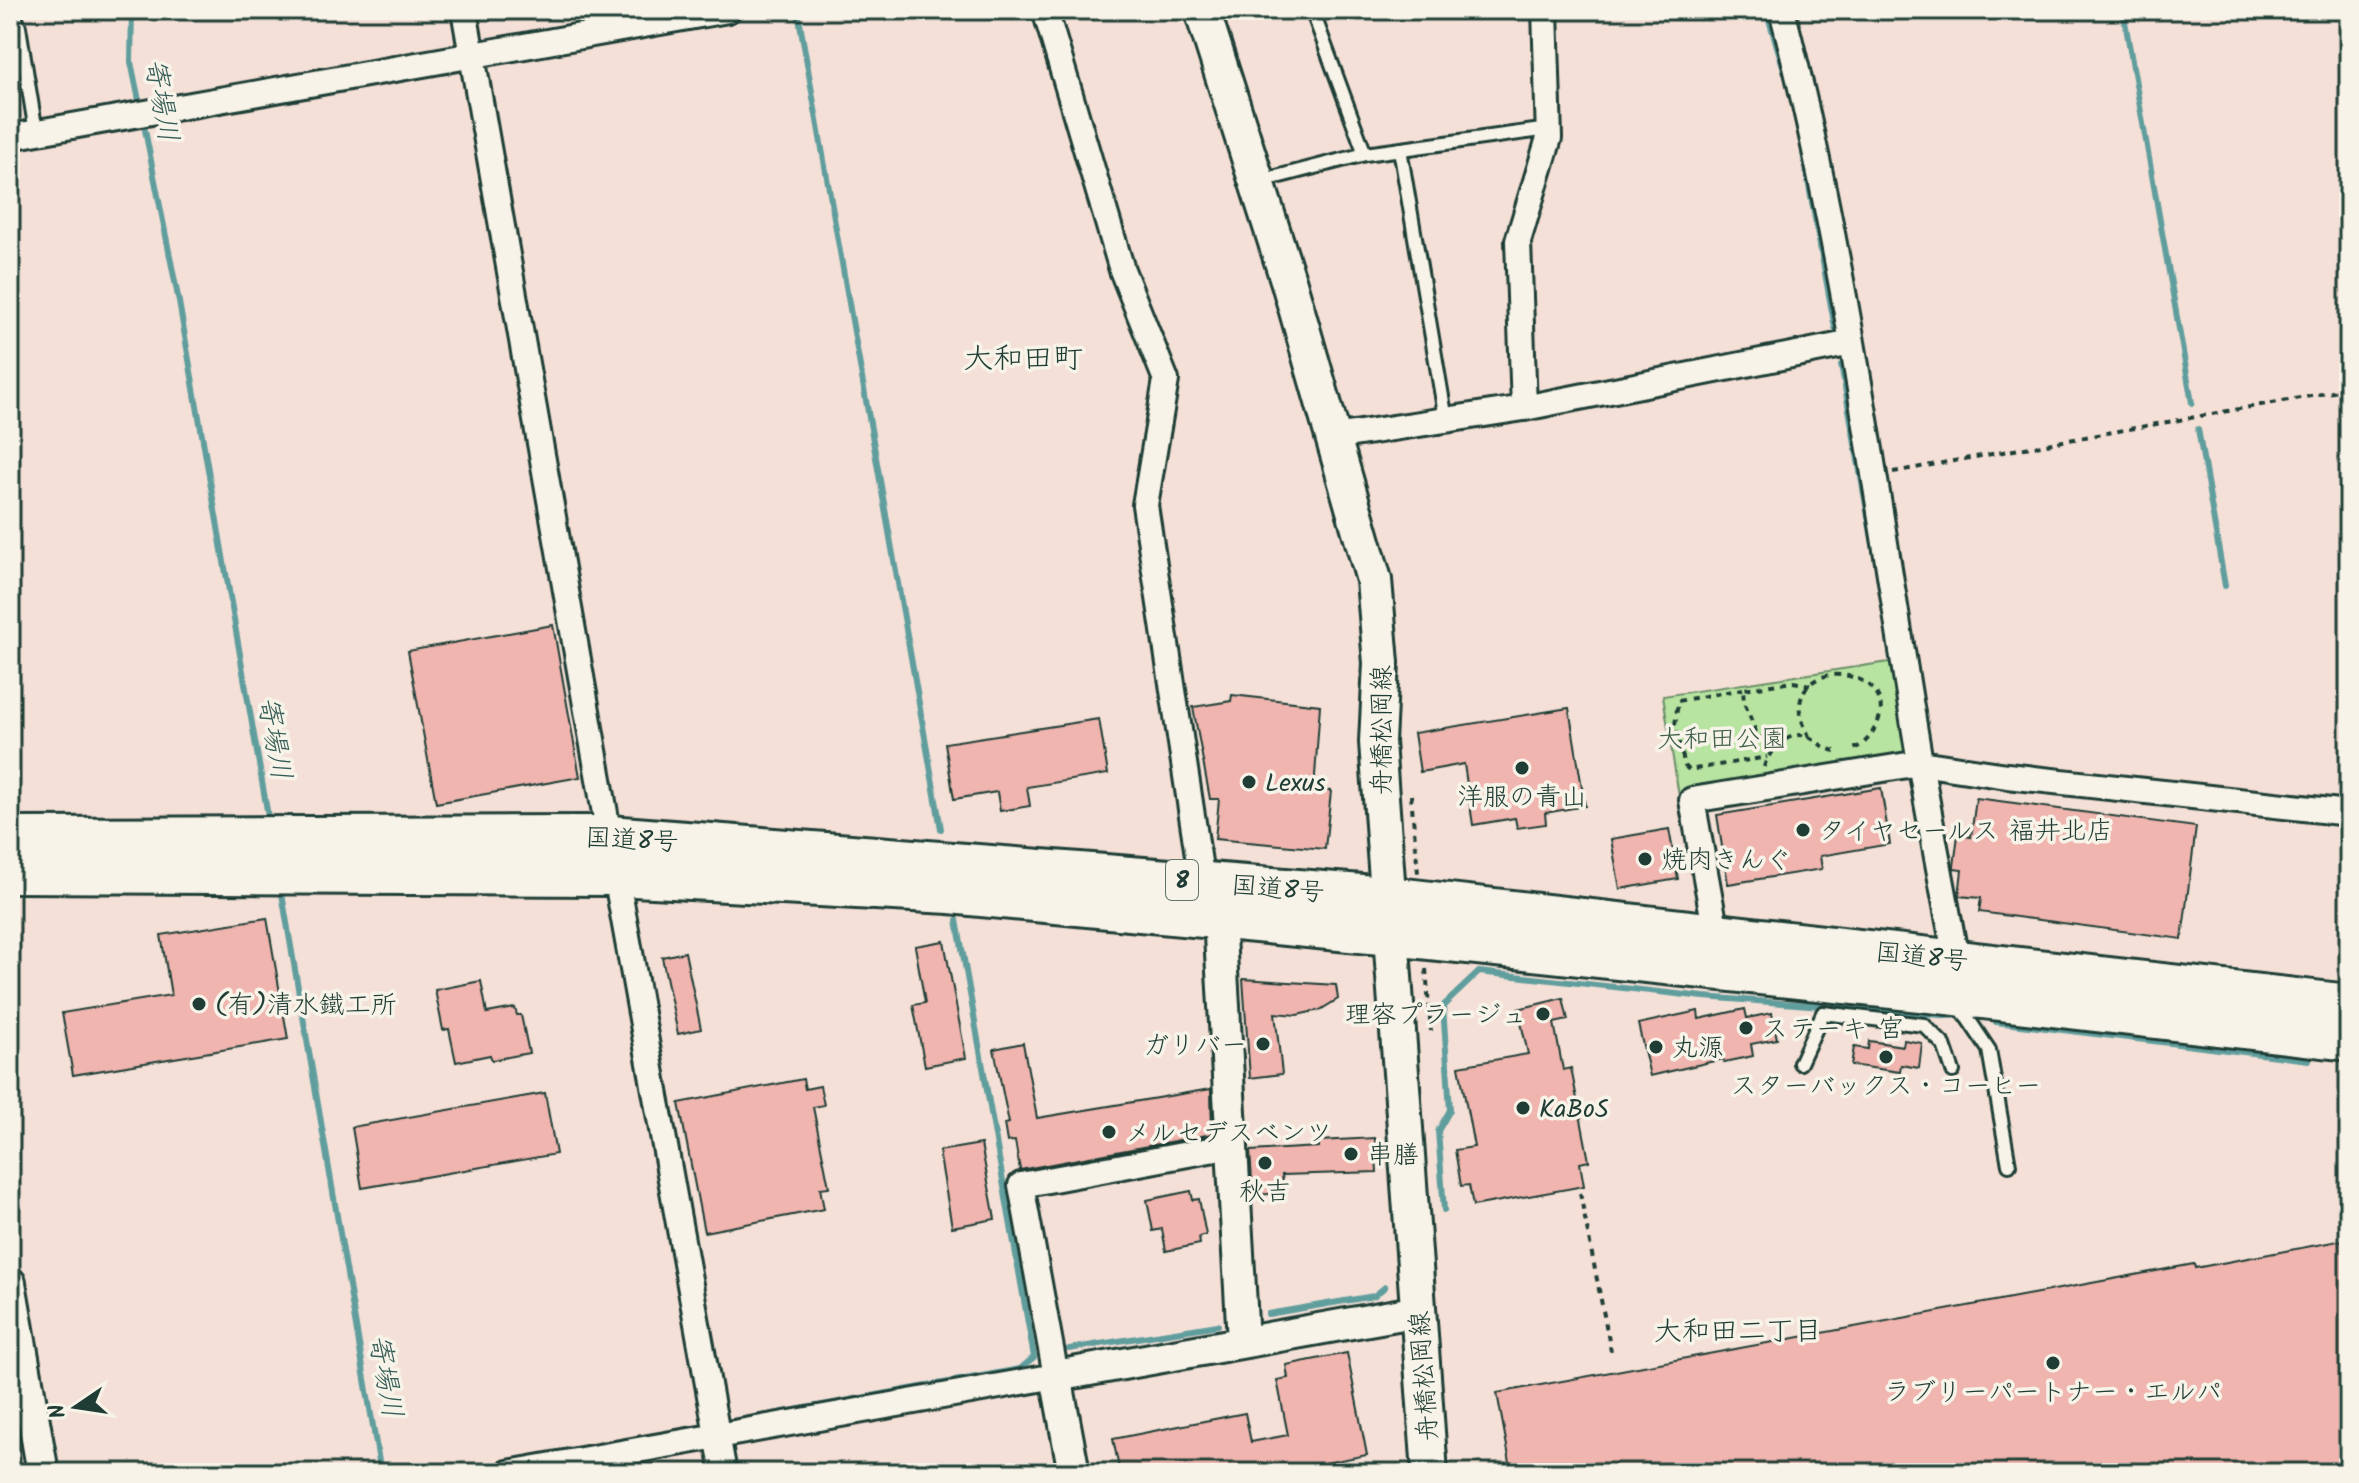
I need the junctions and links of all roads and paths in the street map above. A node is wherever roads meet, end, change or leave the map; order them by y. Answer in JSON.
{"nodes":[{"id":1,"x":13,"y":10,"type":"edge"},
{"id":2,"x":464,"y":10,"type":"edge"},
{"id":3,"x":728,"y":10,"type":"edge"},
{"id":4,"x":1045,"y":10,"type":"edge"},
{"id":5,"x":1202,"y":10,"type":"edge"},
{"id":6,"x":1312,"y":10,"type":"edge"},
{"id":7,"x":1545,"y":10,"type":"edge"},
{"id":8,"x":1782,"y":10,"type":"edge"},
{"id":9,"x":472,"y":57,"type":"junction"},
{"id":10,"x":1549,"y":129,"type":"junction"},
{"id":11,"x":36,"y":132,"type":"junction"},
{"id":12,"x":10,"y":137,"type":"edge"},
{"id":13,"x":1400,"y":149,"type":"junction"},
{"id":14,"x":1365,"y":154,"type":"junction"},
{"id":15,"x":1258,"y":182,"type":"junction"},
{"id":16,"x":1852,"y":343,"type":"junction"},
{"id":17,"x":2349,"y":389,"type":"edge"},
{"id":18,"x":1524,"y":408,"type":"junction"},
{"id":19,"x":1446,"y":420,"type":"junction"},
{"id":20,"x":1334,"y":437,"type":"junction"},
{"id":21,"x":1875,"y":475,"type":"junction"},
{"id":22,"x":1810,"y":685,"type":"junction"},
{"id":23,"x":1743,"y":689,"type":"junction"},
{"id":24,"x":1809,"y":737,"type":"junction"},
{"id":25,"x":1778,"y":745,"type":"junction"},
{"id":26,"x":1767,"y":757,"type":"junction"},
{"id":27,"x":1920,"y":763,"type":"junction"},
{"id":28,"x":1762,"y":772,"type":"dead end"},
{"id":29,"x":2349,"y":813,"type":"edge"},
{"id":30,"x":609,"y":836,"type":"junction"},
{"id":31,"x":10,"y":838,"type":"edge"},
{"id":32,"x":10,"y":872,"type":"edge"},
{"id":33,"x":616,"y":875,"type":"junction"},
{"id":34,"x":1202,"y":882,"type":"junction"},
{"id":35,"x":1390,"y":916,"type":"junction"},
{"id":36,"x":1219,"y":918,"type":"junction"},
{"id":37,"x":1716,"y":933,"type":"junction"},
{"id":38,"x":1948,"y":976,"type":"junction"},
{"id":39,"x":2349,"y":1005,"type":"edge"},
{"id":40,"x":2349,"y":1040,"type":"edge"},
{"id":41,"x":1800,"y":1063,"type":"dead end"},
{"id":42,"x":1953,"y":1071,"type":"dead end"},
{"id":43,"x":1231,"y":1146,"type":"junction"},
{"id":44,"x":2009,"y":1165,"type":"dead end"},
{"id":45,"x":1580,"y":1193,"type":"dead end"},
{"id":46,"x":10,"y":1283,"type":"edge"},
{"id":47,"x":1419,"y":1311,"type":"junction"},
{"id":48,"x":1243,"y":1341,"type":"junction"},
{"id":49,"x":1611,"y":1351,"type":"dead end"},
{"id":50,"x":1056,"y":1376,"type":"junction"},
{"id":51,"x":718,"y":1436,"type":"junction"},
{"id":52,"x":43,"y":1473,"type":"edge"},
{"id":53,"x":508,"y":1473,"type":"edge"},
{"id":54,"x":724,"y":1473,"type":"edge"},
{"id":55,"x":1074,"y":1473,"type":"edge"},
{"id":56,"x":1430,"y":1473,"type":"edge"}],
"edges":[{"from":1,"to":11,"type":"lane"},
{"from":2,"to":9,"type":"street"},
{"from":3,"to":9,"type":"street"},
{"from":4,"to":34,"type":"street"},
{"from":5,"to":15,"type":"main road","name":"舟橋松岡線"},
{"from":6,"to":14,"type":"lane"},
{"from":7,"to":10,"type":"street"},
{"from":8,"to":16,"type":"street"},
{"from":9,"to":11,"type":"street"},
{"from":9,"to":30,"type":"street"},
{"from":10,"to":13,"type":"lane"},
{"from":10,"to":18,"type":"street"},
{"from":11,"to":12,"type":"street"},
{"from":13,"to":14,"type":"lane"},
{"from":13,"to":19,"type":"lane"},
{"from":14,"to":15,"type":"lane"},
{"from":15,"to":20,"type":"main road","name":"舟橋松岡線"},
{"from":16,"to":18,"type":"street"},
{"from":16,"to":21,"type":"street"},
{"from":17,"to":21,"type":"path"},
{"from":18,"to":19,"type":"street"},
{"from":19,"to":20,"type":"street"},
{"from":20,"to":35,"type":"main road","name":"舟橋松岡線"},
{"from":21,"to":27,"type":"street"},
{"from":22,"to":23,"type":"path"},
{"from":22,"to":24,"type":"path"},
{"from":22,"to":24,"type":"path"},
{"from":23,"to":25,"type":"path"},
{"from":23,"to":26,"type":"path"},
{"from":24,"to":25,"type":"path"},
{"from":25,"to":26,"type":"path"},
{"from":26,"to":28,"type":"path"},
{"from":27,"to":29,"type":"street"},
{"from":27,"to":37,"type":"street"},
{"from":27,"to":38,"type":"street"},
{"from":30,"to":31,"type":"highway","name":"国道8号","number":"8"},
{"from":30,"to":34,"type":"highway","name":"国道8号","number":"8"},
{"from":32,"to":33,"type":"highway","name":"国道8号","number":"8"},
{"from":33,"to":36,"type":"highway","name":"国道8号","number":"8"},
{"from":33,"to":51,"type":"street"},
{"from":34,"to":35,"type":"highway","name":"国道8号","number":"8"},
{"from":35,"to":36,"type":"highway","name":"国道8号","number":"8"},
{"from":35,"to":37,"type":"highway","name":"国道8号","number":"8"},
{"from":35,"to":38,"type":"highway","name":"国道8号","number":"8"},
{"from":35,"to":47,"type":"main road","name":"舟橋松岡線"},
{"from":36,"to":43,"type":"street"},
{"from":37,"to":38,"type":"highway","name":"国道8号","number":"8"},
{"from":38,"to":39,"type":"highway","name":"国道8号","number":"8"},
{"from":38,"to":40,"type":"highway","name":"国道8号","number":"8"},
{"from":38,"to":44,"type":"lane"},
{"from":41,"to":42,"type":"lane"},
{"from":43,"to":48,"type":"street"},
{"from":43,"to":50,"type":"street"},
{"from":45,"to":49,"type":"path"},
{"from":46,"to":52,"type":"street"},
{"from":47,"to":48,"type":"street"},
{"from":47,"to":56,"type":"main road","name":"舟橋松岡線"},
{"from":48,"to":50,"type":"street"},
{"from":50,"to":51,"type":"street"},
{"from":50,"to":55,"type":"street"},
{"from":51,"to":53,"type":"street"},
{"from":51,"to":54,"type":"street"}]}
